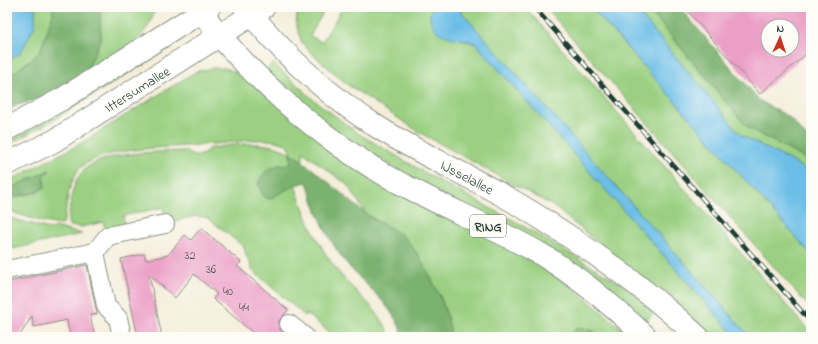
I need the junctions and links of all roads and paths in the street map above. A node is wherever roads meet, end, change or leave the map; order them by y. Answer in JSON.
{"nodes":[{"id":1,"x":203,"y":9,"type":"edge"},
{"id":2,"x":253,"y":10,"type":"edge"},
{"id":3,"x":219,"y":35,"type":"junction"},
{"id":4,"x":7,"y":129,"type":"edge"},
{"id":5,"x":7,"y":164,"type":"edge"},
{"id":6,"x":165,"y":224,"type":"dead end"},
{"id":7,"x":95,"y":252,"type":"junction"},
{"id":8,"x":7,"y":270,"type":"edge"},
{"id":9,"x":289,"y":324,"type":"dead end"},
{"id":10,"x":122,"y":337,"type":"edge"},
{"id":11,"x":305,"y":337,"type":"edge"},
{"id":12,"x":646,"y":337,"type":"edge"},
{"id":13,"x":698,"y":337,"type":"edge"}],
"edges":[{"from":1,"to":3,"type":"main road","number":"RING"},
{"from":1,"to":4,"type":"main road"},
{"from":2,"to":3,"type":"main road","name":"Ittersumallee"},
{"from":2,"to":13,"type":"main road","name":"IJsselallee","number":"RING"},
{"from":3,"to":5,"type":"main road","name":"Ittersumallee"},
{"from":3,"to":12,"type":"main road","number":"RING"},
{"from":6,"to":7,"type":"street"},
{"from":7,"to":8,"type":"street"},
{"from":7,"to":10,"type":"street"},
{"from":9,"to":11,"type":"street"}]}
